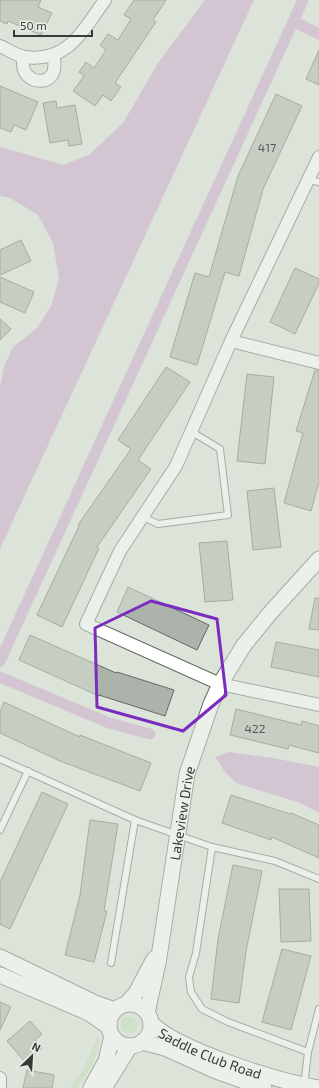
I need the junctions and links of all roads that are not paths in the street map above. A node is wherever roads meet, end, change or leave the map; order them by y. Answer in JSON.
{"nodes":[{"id":1,"x":105,"y":0,"type":"edge"},
{"id":2,"x":0,"y":46,"type":"edge"},
{"id":3,"x":54,"y":56,"type":"junction"},
{"id":4,"x":24,"y":58,"type":"junction"},
{"id":5,"x":319,"y":157,"type":"edge"},
{"id":6,"x":314,"y":181,"type":"edge"},
{"id":7,"x":231,"y":341,"type":"junction"},
{"id":8,"x":319,"y":363,"type":"edge"},
{"id":9,"x":192,"y":432,"type":"junction"},
{"id":10,"x":143,"y":517,"type":"junction"},
{"id":11,"x":319,"y":559,"type":"edge"},
{"id":12,"x":220,"y":684,"type":"junction"},
{"id":13,"x":319,"y":704,"type":"edge"},
{"id":14,"x":0,"y":759,"type":"edge"},
{"id":15,"x":28,"y":771,"type":"junction"},
{"id":16,"x":135,"y":820,"type":"junction"},
{"id":17,"x":0,"y":830,"type":"edge"},
{"id":18,"x":178,"y":835,"type":"junction"},
{"id":19,"x":212,"y":847,"type":"junction"},
{"id":20,"x":319,"y":878,"type":"edge"},
{"id":21,"x":160,"y":947,"type":"junction"},
{"id":22,"x":0,"y":957,"type":"edge"},
{"id":23,"x":111,"y":963,"type":"dead end"},
{"id":24,"x":0,"y":975,"type":"edge"},
{"id":25,"x":120,"y":1007,"type":"junction"},
{"id":26,"x":319,"y":1009,"type":"edge"},
{"id":27,"x":149,"y":1018,"type":"junction"},
{"id":28,"x":110,"y":1031,"type":"junction"},
{"id":29,"x":136,"y":1044,"type":"junction"},
{"id":30,"x":308,"y":1052,"type":"junction"},
{"id":31,"x":0,"y":1078,"type":"edge"},
{"id":32,"x":0,"y":1086,"type":"edge"},
{"id":33,"x":309,"y":1087,"type":"edge"},
{"id":34,"x":91,"y":1088,"type":"edge"},
{"id":35,"x":104,"y":1088,"type":"edge"},
{"id":36,"x":264,"y":1088,"type":"edge"}],
"edges":[{"from":1,"to":3,"type":"street"},
{"from":2,"to":4,"type":"street"},
{"from":3,"to":4,"type":"street"},
{"from":3,"to":4,"type":"street"},
{"from":5,"to":6,"type":"street"},
{"from":6,"to":7,"type":"street"},
{"from":7,"to":8,"type":"street"},
{"from":7,"to":9,"type":"street"},
{"from":9,"to":10,"type":"street"},
{"from":9,"to":10,"type":"lane"},
{"from":10,"to":12,"type":"street"},
{"from":11,"to":12,"type":"street","name":"Lakeview Drive"},
{"from":12,"to":13,"type":"street"},
{"from":12,"to":18,"type":"street","name":"Lakeview Drive"},
{"from":14,"to":15,"type":"lane"},
{"from":15,"to":16,"type":"lane"},
{"from":15,"to":17,"type":"lane"},
{"from":16,"to":18,"type":"lane"},
{"from":16,"to":23,"type":"lane"},
{"from":18,"to":19,"type":"lane"},
{"from":18,"to":21,"type":"street","name":"Lakeview Drive"},
{"from":19,"to":20,"type":"lane"},
{"from":19,"to":30,"type":"lane"},
{"from":21,"to":25,"type":"street","name":"Lakeview Drive"},
{"from":21,"to":27,"type":"street","name":"Lakeview Drive"},
{"from":22,"to":25,"type":"street"},
{"from":24,"to":28,"type":"street"},
{"from":25,"to":27,"type":"street"},
{"from":25,"to":28,"type":"street"},
{"from":26,"to":30,"type":"lane"},
{"from":27,"to":29,"type":"street"},
{"from":27,"to":33,"type":"street","name":"Saddle Club Road"},
{"from":28,"to":29,"type":"street"},
{"from":28,"to":34,"type":"street"},
{"from":29,"to":35,"type":"street"},
{"from":29,"to":36,"type":"street","name":"Saddle Club Road"},
{"from":30,"to":33,"type":"lane"},
{"from":31,"to":32,"type":"street"}]}
